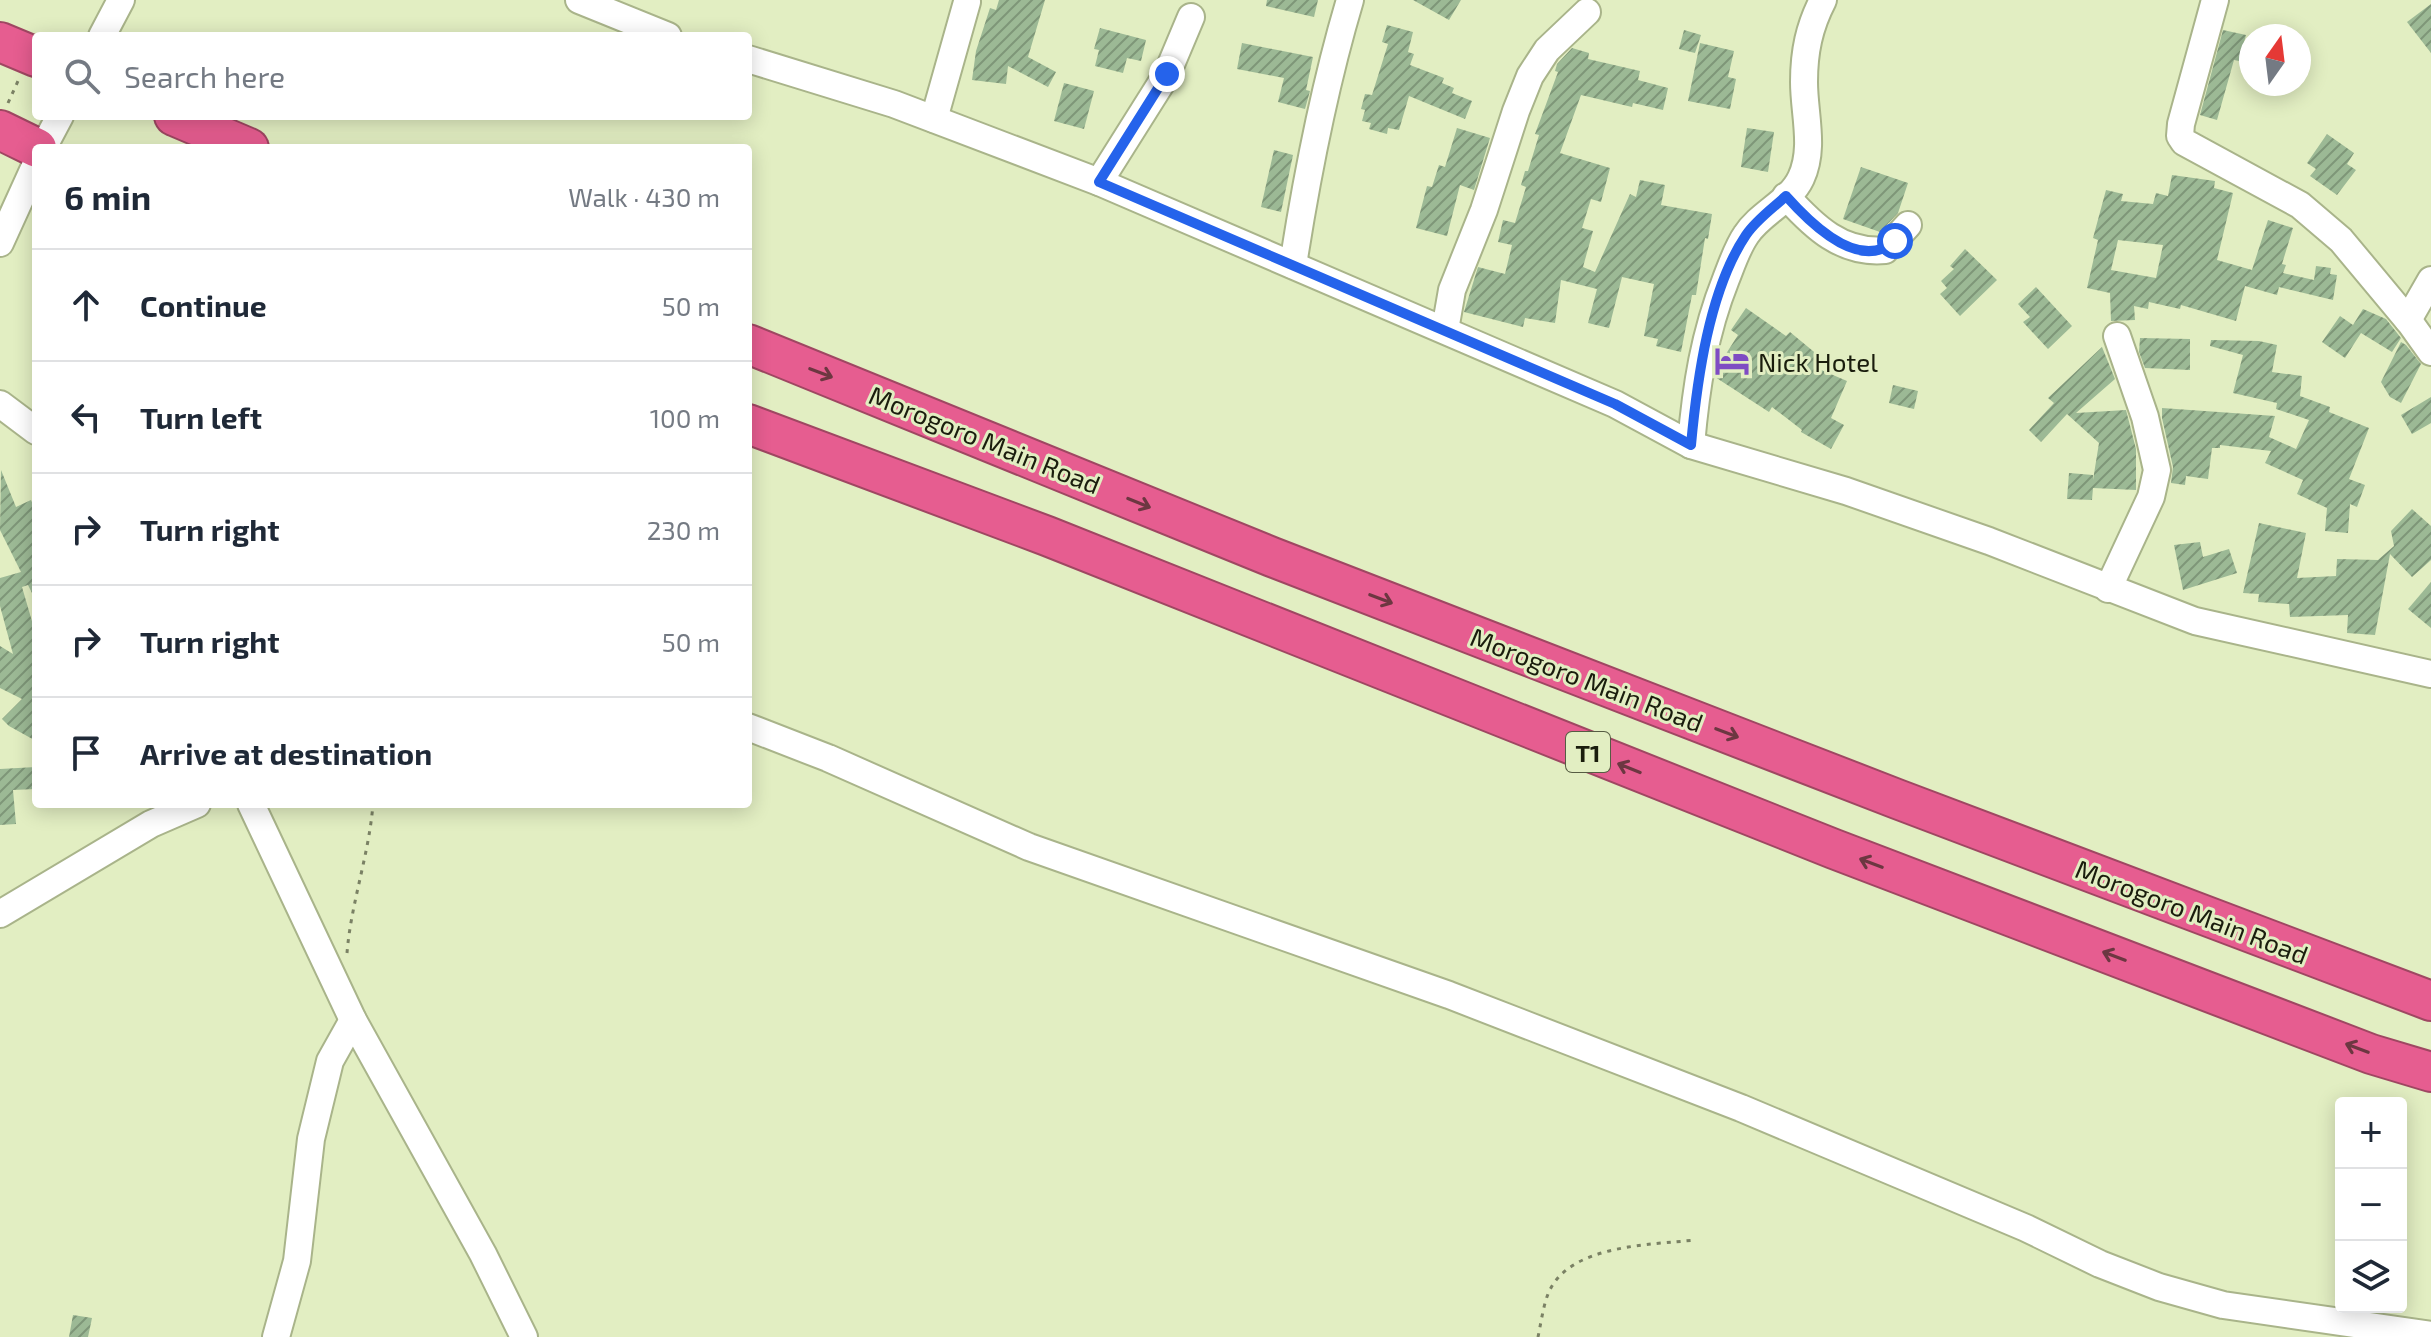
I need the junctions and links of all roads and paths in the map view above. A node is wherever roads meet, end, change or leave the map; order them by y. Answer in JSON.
{"nodes":[{"id":1,"x":121,"y":0,"type":"edge"},
{"id":2,"x":579,"y":0,"type":"edge"},
{"id":3,"x":1350,"y":0,"type":"edge"},
{"id":4,"x":1823,"y":0,"type":"edge"},
{"id":5,"x":2215,"y":0,"type":"edge"},
{"id":6,"x":967,"y":2,"type":"dead end"},
{"id":7,"x":1587,"y":12,"type":"dead end"},
{"id":8,"x":1191,"y":17,"type":"dead end"},
{"id":9,"x":104,"y":32,"type":"edge"},
{"id":10,"x":658,"y":32,"type":"edge"},
{"id":11,"x":22,"y":51,"type":"edge"},
{"id":12,"x":752,"y":60,"type":"edge"},
{"id":13,"x":3,"y":119,"type":"edge"},
{"id":14,"x":934,"y":119,"type":"junction"},
{"id":15,"x":58,"y":120,"type":"edge"},
{"id":16,"x":183,"y":120,"type":"edge"},
{"id":17,"x":32,"y":144,"type":"edge"},
{"id":18,"x":45,"y":144,"type":"edge"},
{"id":19,"x":240,"y":144,"type":"edge"},
{"id":20,"x":32,"y":173,"type":"edge"},
{"id":21,"x":1099,"y":182,"type":"junction"},
{"id":22,"x":1786,"y":196,"type":"junction"},
{"id":23,"x":1908,"y":225,"type":"dead end"},
{"id":24,"x":0,"y":243,"type":"edge"},
{"id":25,"x":1293,"y":265,"type":"junction"},
{"id":26,"x":2431,"y":280,"type":"edge"},
{"id":27,"x":2408,"y":320,"type":"junction"},
{"id":28,"x":1445,"y":330,"type":"junction"},
{"id":29,"x":2117,"y":336,"type":"dead end"},
{"id":30,"x":752,"y":346,"type":"edge"},
{"id":31,"x":2431,"y":352,"type":"edge"},
{"id":32,"x":0,"y":404,"type":"edge"},
{"id":33,"x":752,"y":425,"type":"edge"},
{"id":34,"x":32,"y":428,"type":"edge"},
{"id":35,"x":1691,"y":445,"type":"junction"},
{"id":36,"x":2108,"y":589,"type":"junction"},
{"id":37,"x":2431,"y":674,"type":"edge"},
{"id":38,"x":752,"y":729,"type":"edge"},
{"id":39,"x":188,"y":808,"type":"edge"},
{"id":40,"x":253,"y":808,"type":"edge"},
{"id":41,"x":373,"y":808,"type":"edge"},
{"id":42,"x":0,"y":914,"type":"edge"},
{"id":43,"x":2431,"y":1001,"type":"edge"},
{"id":44,"x":348,"y":1009,"type":"junction"},
{"id":45,"x":2431,"y":1072,"type":"edge"},
{"id":46,"x":1695,"y":1240,"type":"dead end"},
{"id":47,"x":2431,"y":1335,"type":"edge"},
{"id":48,"x":276,"y":1337,"type":"edge"},
{"id":49,"x":524,"y":1337,"type":"edge"},
{"id":50,"x":1538,"y":1337,"type":"edge"}],
"edges":[{"from":1,"to":9,"type":"street"},
{"from":2,"to":10,"type":"street"},
{"from":3,"to":25,"type":"street"},
{"from":4,"to":22,"type":"street"},
{"from":5,"to":27,"type":"street"},
{"from":6,"to":14,"type":"street"},
{"from":7,"to":28,"type":"street"},
{"from":8,"to":21,"type":"street"},
{"from":11,"to":13,"type":"path"},
{"from":12,"to":14,"type":"street"},
{"from":13,"to":17,"type":"highway"},
{"from":14,"to":21,"type":"street"},
{"from":15,"to":18,"type":"street"},
{"from":16,"to":19,"type":"highway"},
{"from":20,"to":24,"type":"street"},
{"from":21,"to":25,"type":"street"},
{"from":22,"to":23,"type":"street"},
{"from":22,"to":35,"type":"street"},
{"from":25,"to":28,"type":"street"},
{"from":26,"to":27,"type":"street"},
{"from":27,"to":31,"type":"street"},
{"from":28,"to":35,"type":"street"},
{"from":29,"to":36,"type":"street"},
{"from":30,"to":43,"type":"highway","name":"Morogoro Main Road","one_way":true},
{"from":32,"to":34,"type":"street"},
{"from":45,"to":33,"type":"highway","number":"T1","one_way":true},
{"from":35,"to":36,"type":"street"},
{"from":36,"to":37,"type":"street"},
{"from":38,"to":47,"type":"street"},
{"from":39,"to":42,"type":"street"},
{"from":40,"to":44,"type":"street"},
{"from":41,"to":44,"type":"path"},
{"from":44,"to":48,"type":"street"},
{"from":44,"to":49,"type":"street"},
{"from":46,"to":50,"type":"path"}]}
